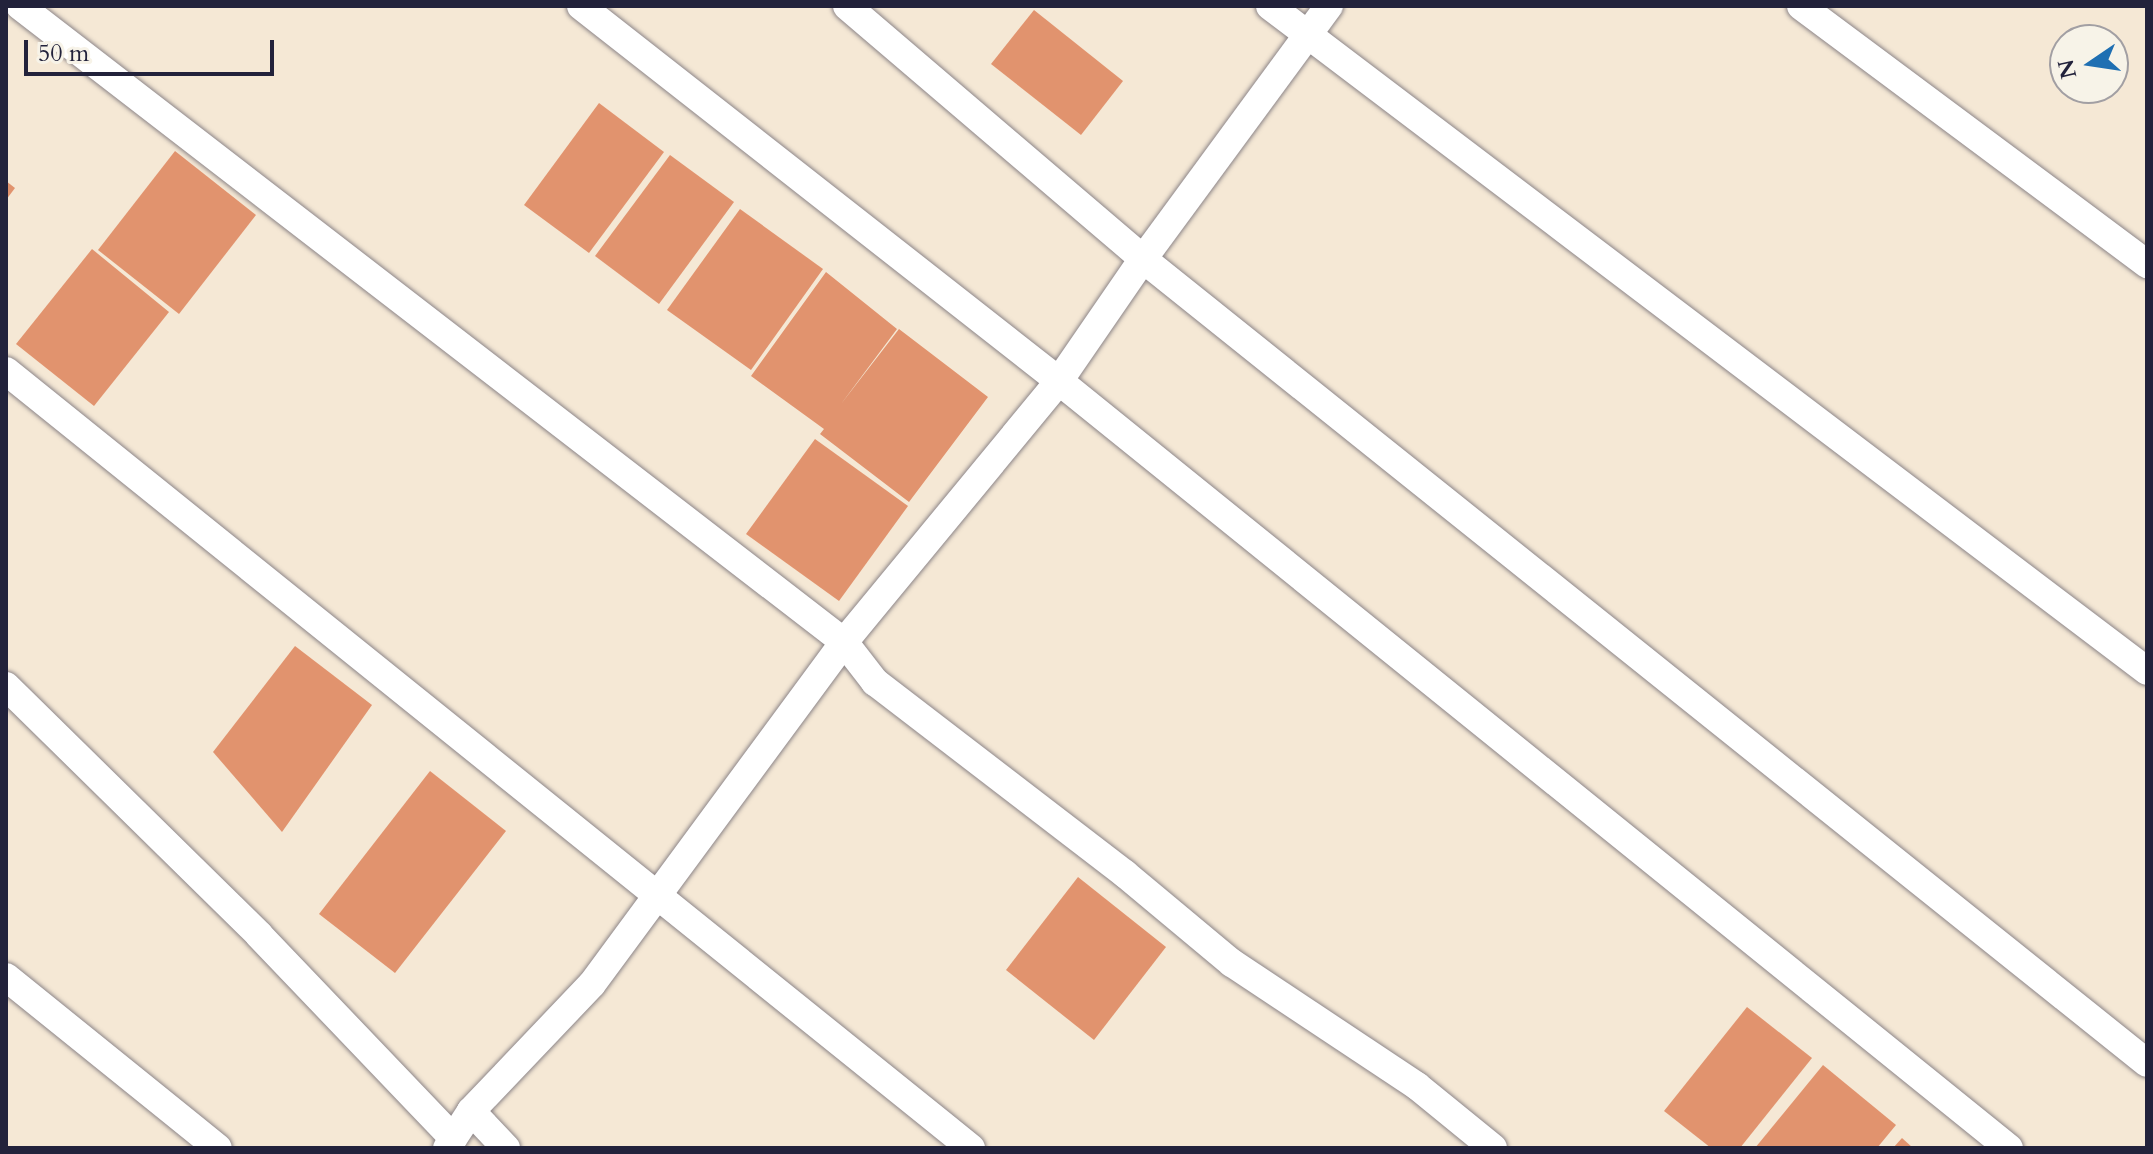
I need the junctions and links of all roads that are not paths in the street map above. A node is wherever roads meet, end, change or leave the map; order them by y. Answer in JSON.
{"nodes":[{"id":1,"x":20,"y":6,"type":"edge"},
{"id":2,"x":581,"y":6,"type":"edge"},
{"id":3,"x":847,"y":6,"type":"edge"},
{"id":4,"x":1270,"y":6,"type":"edge"},
{"id":5,"x":1329,"y":6,"type":"edge"},
{"id":6,"x":1801,"y":6,"type":"edge"},
{"id":7,"x":1308,"y":35,"type":"junction"},
{"id":8,"x":1143,"y":259,"type":"junction"},
{"id":9,"x":2147,"y":264,"type":"edge"},
{"id":10,"x":6,"y":371,"type":"edge"},
{"id":11,"x":1059,"y":381,"type":"junction"},
{"id":12,"x":844,"y":642,"type":"junction"},
{"id":13,"x":2147,"y":671,"type":"edge"},
{"id":14,"x":6,"y":686,"type":"edge"},
{"id":15,"x":658,"y":895,"type":"junction"},
{"id":16,"x":6,"y":977,"type":"edge"},
{"id":17,"x":2147,"y":1063,"type":"edge"},
{"id":18,"x":471,"y":1111,"type":"junction"},
{"id":19,"x":450,"y":1143,"type":"edge"},
{"id":20,"x":218,"y":1148,"type":"edge"},
{"id":21,"x":506,"y":1148,"type":"edge"},
{"id":22,"x":971,"y":1148,"type":"edge"},
{"id":23,"x":1493,"y":1148,"type":"edge"},
{"id":24,"x":2009,"y":1148,"type":"edge"}],
"edges":[{"from":1,"to":12,"type":"street"},
{"from":2,"to":11,"type":"street"},
{"from":3,"to":8,"type":"street"},
{"from":4,"to":7,"type":"street"},
{"from":5,"to":7,"type":"street"},
{"from":6,"to":9,"type":"street"},
{"from":7,"to":8,"type":"street"},
{"from":7,"to":13,"type":"street"},
{"from":8,"to":11,"type":"street"},
{"from":8,"to":17,"type":"street"},
{"from":10,"to":15,"type":"street"},
{"from":11,"to":12,"type":"street"},
{"from":11,"to":24,"type":"street"},
{"from":12,"to":15,"type":"street"},
{"from":12,"to":23,"type":"street"},
{"from":14,"to":19,"type":"street"},
{"from":15,"to":18,"type":"street"},
{"from":15,"to":22,"type":"street"},
{"from":16,"to":20,"type":"street"},
{"from":18,"to":19,"type":"street"},
{"from":18,"to":21,"type":"street"}]}
